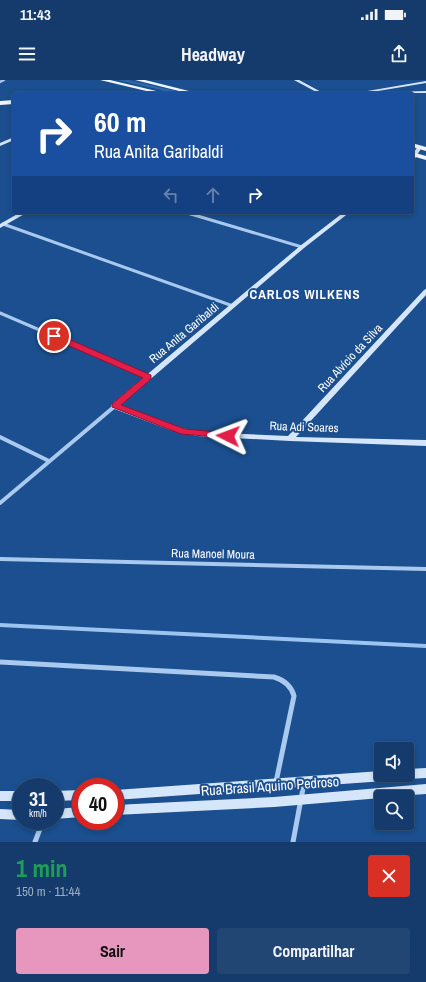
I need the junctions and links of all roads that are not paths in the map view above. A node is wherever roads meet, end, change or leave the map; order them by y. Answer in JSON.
{"nodes":[{"id":1,"x":4,"y":80,"type":"edge"},
{"id":2,"x":103,"y":80,"type":"edge"},
{"id":3,"x":138,"y":80,"type":"edge"},
{"id":4,"x":296,"y":80,"type":"edge"},
{"id":5,"x":404,"y":80,"type":"edge"},
{"id":6,"x":0,"y":82,"type":"edge"},
{"id":7,"x":426,"y":82,"type":"edge"},
{"id":8,"x":411,"y":84,"type":"junction"},
{"id":9,"x":157,"y":92,"type":"edge"},
{"id":10,"x":189,"y":92,"type":"edge"},
{"id":11,"x":319,"y":92,"type":"edge"},
{"id":12,"x":364,"y":92,"type":"edge"},
{"id":13,"x":426,"y":92,"type":"edge"},
{"id":14,"x":414,"y":93,"type":"edge"},
{"id":15,"x":12,"y":102,"type":"edge"},
{"id":16,"x":0,"y":103,"type":"edge"},
{"id":17,"x":0,"y":109,"type":"edge"},
{"id":18,"x":12,"y":109,"type":"edge"},
{"id":19,"x":12,"y":139,"type":"edge"},
{"id":20,"x":0,"y":144,"type":"edge"},
{"id":21,"x":423,"y":148,"type":"edge"},
{"id":22,"x":414,"y":155,"type":"edge"},
{"id":23,"x":414,"y":156,"type":"edge"},
{"id":24,"x":426,"y":158,"type":"edge"},
{"id":25,"x":21,"y":214,"type":"edge"},
{"id":26,"x":191,"y":214,"type":"edge"},
{"id":27,"x":344,"y":214,"type":"edge"},
{"id":28,"x":2,"y":225,"type":"edge"},
{"id":29,"x":302,"y":247,"type":"junction"},
{"id":30,"x":426,"y":291,"type":"edge"},
{"id":31,"x":232,"y":306,"type":"junction"},
{"id":32,"x":0,"y":313,"type":"edge"},
{"id":33,"x":148,"y":377,"type":"junction"},
{"id":34,"x":115,"y":406,"type":"junction"},
{"id":35,"x":0,"y":437,"type":"edge"},
{"id":36,"x":290,"y":439,"type":"junction"},
{"id":37,"x":426,"y":443,"type":"edge"},
{"id":38,"x":49,"y":461,"type":"junction"},
{"id":39,"x":0,"y":503,"type":"edge"},
{"id":40,"x":0,"y":559,"type":"edge"},
{"id":41,"x":426,"y":569,"type":"edge"},
{"id":42,"x":0,"y":662,"type":"edge"},
{"id":43,"x":426,"y":773,"type":"edge"},
{"id":44,"x":414,"y":774,"type":"edge"},
{"id":45,"x":374,"y":777,"type":"edge"},
{"id":46,"x":304,"y":782,"type":"junction"},
{"id":47,"x":276,"y":784,"type":"junction"},
{"id":48,"x":426,"y":789,"type":"edge"},
{"id":49,"x":124,"y":794,"type":"edge"},
{"id":50,"x":0,"y":796,"type":"edge"},
{"id":51,"x":12,"y":796,"type":"edge"},
{"id":52,"x":301,"y":800,"type":"junction"},
{"id":53,"x":124,"y":810,"type":"edge"},
{"id":54,"x":0,"y":814,"type":"edge"},
{"id":55,"x":12,"y":814,"type":"edge"},
{"id":56,"x":40,"y":830,"type":"edge"},
{"id":57,"x":35,"y":842,"type":"edge"},
{"id":58,"x":293,"y":842,"type":"edge"}],
"edges":[{"from":1,"to":6,"type":"street"},
{"from":2,"to":9,"type":"main road"},
{"from":3,"to":10,"type":"main road"},
{"from":4,"to":11,"type":"street"},
{"from":5,"to":8,"type":"street"},
{"from":7,"to":8,"type":"street"},
{"from":8,"to":12,"type":"street"},
{"from":13,"to":14,"type":"street"},
{"from":15,"to":16,"type":"main road"},
{"from":17,"to":18,"type":"main road"},
{"from":19,"to":20,"type":"street"},
{"from":21,"to":22,"type":"street"},
{"from":23,"to":24,"type":"main road"},
{"from":25,"to":28,"type":"street"},
{"from":26,"to":29,"type":"street"},
{"from":27,"to":29,"type":"street","name":"Rua Anita Garibaldi"},
{"from":28,"to":31,"type":"street"},
{"from":29,"to":31,"type":"street","name":"Rua Anita Garibaldi"},
{"from":30,"to":36,"type":"street","name":"Rua Alvício da Silva"},
{"from":31,"to":33,"type":"street","name":"Rua Anita Garibaldi"},
{"from":32,"to":33,"type":"street"},
{"from":33,"to":34,"type":"street","name":"Rua Anita Garibaldi"},
{"from":34,"to":36,"type":"street","name":"Rua Adi Soares"},
{"from":34,"to":38,"type":"street","name":"Rua Anita Garibaldi"},
{"from":35,"to":38,"type":"street"},
{"from":36,"to":37,"type":"street","name":"Rua Adi Soares"},
{"from":38,"to":39,"type":"street","name":"Rua Anita Garibaldi"},
{"from":40,"to":41,"type":"street","name":"Rua Manoel Moura"},
{"from":42,"to":47,"type":"street"},
{"from":43,"to":44,"type":"street"},
{"from":45,"to":46,"type":"street","name":"Rua Brasil Aquino Pedroso"},
{"from":46,"to":47,"type":"street","name":"Rua Brasil Aquino Pedroso"},
{"from":46,"to":52,"type":"street"},
{"from":47,"to":49,"type":"street","name":"Rua Brasil Aquino Pedroso"},
{"from":48,"to":52,"type":"street","name":"Rua Brasil Aquino Pedroso"},
{"from":50,"to":51,"type":"street"},
{"from":52,"to":53,"type":"street","name":"Rua Brasil Aquino Pedroso"},
{"from":52,"to":58,"type":"street"},
{"from":54,"to":55,"type":"street"},
{"from":56,"to":57,"type":"street"}]}
